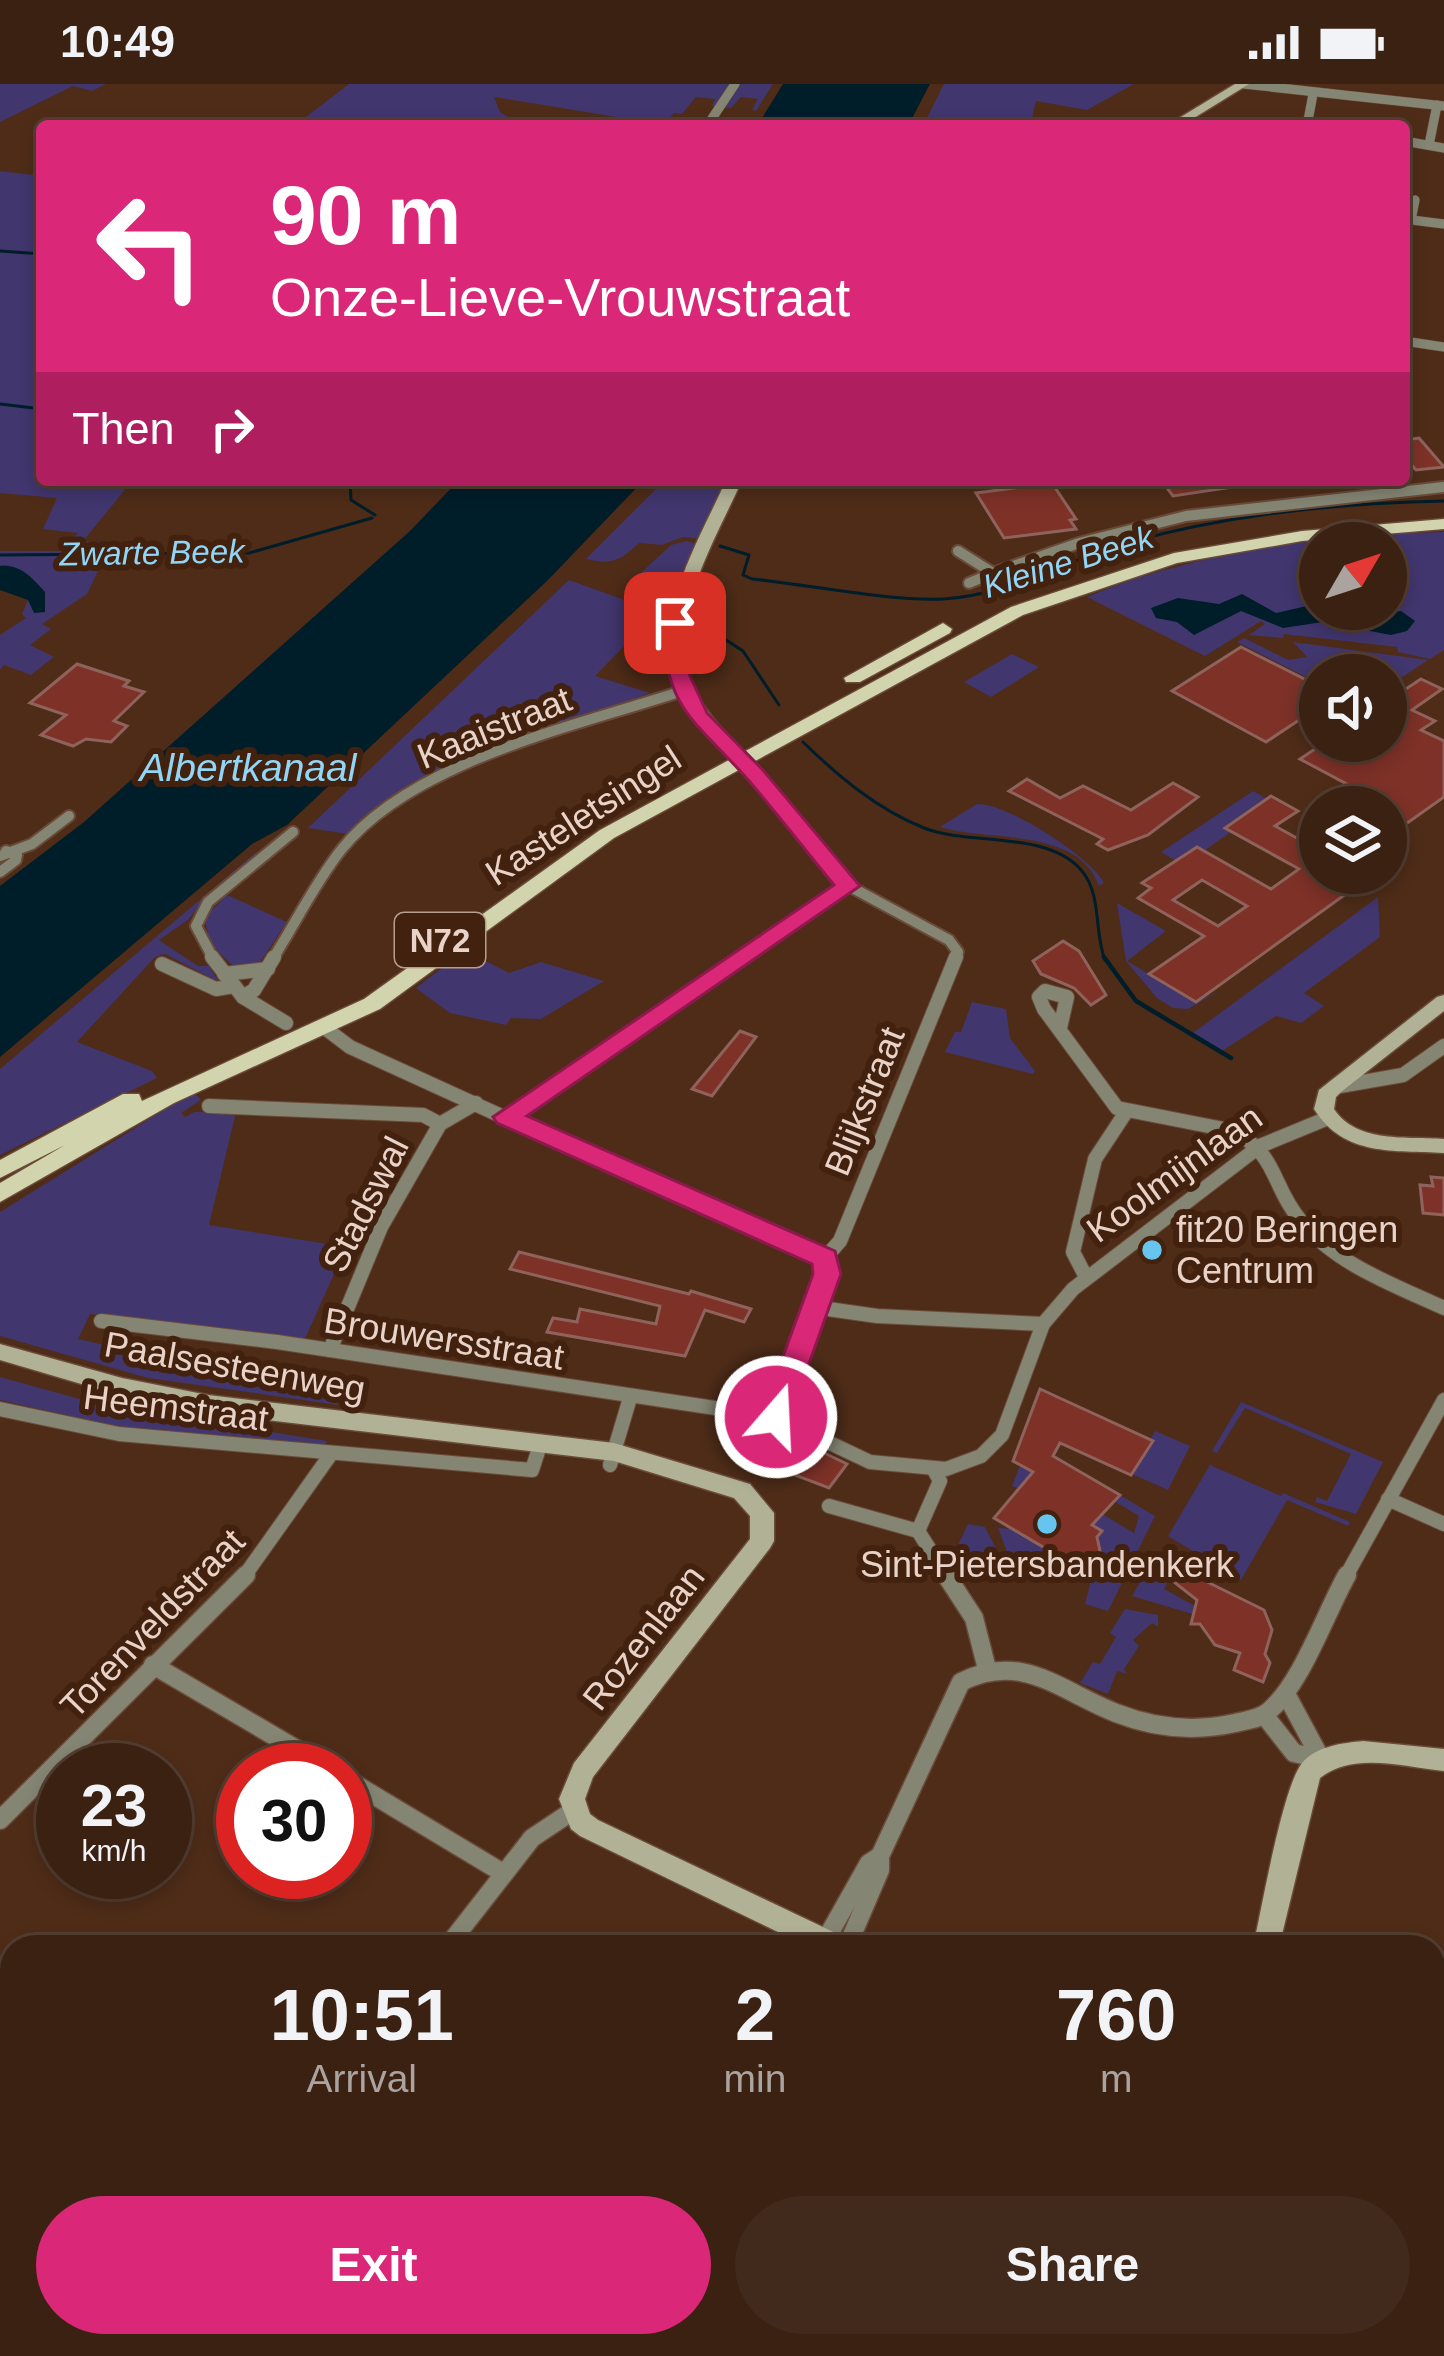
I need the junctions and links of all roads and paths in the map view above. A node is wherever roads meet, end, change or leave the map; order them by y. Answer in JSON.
{"nodes":[{"id":1,"x":735,"y":84,"type":"edge"},
{"id":2,"x":1244,"y":84,"type":"edge"},
{"id":3,"x":1348,"y":84,"type":"edge"},
{"id":4,"x":1313,"y":94,"type":"junction"},
{"id":5,"x":1345,"y":97,"type":"junction"},
{"id":6,"x":1440,"y":110,"type":"edge"},
{"id":7,"x":711,"y":120,"type":"edge"},
{"id":8,"x":1182,"y":120,"type":"edge"},
{"id":9,"x":1308,"y":120,"type":"edge"},
{"id":10,"x":1410,"y":142,"type":"edge"},
{"id":11,"x":1429,"y":145,"type":"junction"},
{"id":12,"x":1444,"y":148,"type":"edge"},
{"id":13,"x":1415,"y":200,"type":"dead end"},
{"id":14,"x":1410,"y":214,"type":"edge"},
{"id":15,"x":1410,"y":220,"type":"edge"},
{"id":16,"x":1444,"y":224,"type":"edge"},
{"id":17,"x":1410,"y":342,"type":"edge"},
{"id":18,"x":1444,"y":346,"type":"edge"},
{"id":19,"x":732,"y":486,"type":"edge"},
{"id":20,"x":1444,"y":487,"type":"edge"},
{"id":21,"x":1444,"y":513,"type":"edge"},
{"id":22,"x":1444,"y":524,"type":"edge"},
{"id":23,"x":958,"y":551,"type":"dead end"},
{"id":24,"x":993,"y":573,"type":"junction"},
{"id":25,"x":969,"y":583,"type":"dead end"},
{"id":26,"x":682,"y":691,"type":"junction"},
{"id":27,"x":734,"y":754,"type":"junction"},
{"id":28,"x":69,"y":816,"type":"dead end"},
{"id":29,"x":293,"y":832,"type":"dead end"},
{"id":30,"x":4,"y":853,"type":"edge"},
{"id":31,"x":0,"y":872,"type":"edge"},
{"id":32,"x":848,"y":886,"type":"junction"},
{"id":33,"x":162,"y":964,"type":"dead end"},
{"id":34,"x":268,"y":969,"type":"junction"},
{"id":35,"x":224,"y":974,"type":"junction"},
{"id":36,"x":239,"y":992,"type":"junction"},
{"id":37,"x":1444,"y":1000,"type":"edge"},
{"id":38,"x":286,"y":1023,"type":"dead end"},
{"id":39,"x":325,"y":1028,"type":"junction"},
{"id":40,"x":1060,"y":1028,"type":"dead end"},
{"id":41,"x":1444,"y":1046,"type":"edge"},
{"id":42,"x":1334,"y":1087,"type":"junction"},
{"id":43,"x":476,"y":1103,"type":"junction"},
{"id":44,"x":208,"y":1106,"type":"dead end"},
{"id":45,"x":1126,"y":1112,"type":"junction"},
{"id":46,"x":506,"y":1117,"type":"junction"},
{"id":47,"x":1328,"y":1118,"type":"junction"},
{"id":48,"x":440,"y":1124,"type":"junction"},
{"id":49,"x":1260,"y":1146,"type":"junction"},
{"id":50,"x":1444,"y":1146,"type":"edge"},
{"id":51,"x":0,"y":1170,"type":"edge"},
{"id":52,"x":0,"y":1194,"type":"edge"},
{"id":53,"x":825,"y":1258,"type":"junction"},
{"id":54,"x":1086,"y":1276,"type":"junction"},
{"id":55,"x":814,"y":1307,"type":"junction"},
{"id":56,"x":1444,"y":1308,"type":"edge"},
{"id":57,"x":101,"y":1321,"type":"dead end"},
{"id":58,"x":1043,"y":1324,"type":"junction"},
{"id":59,"x":330,"y":1350,"type":"junction"},
{"id":60,"x":0,"y":1352,"type":"edge"},
{"id":61,"x":629,"y":1398,"type":"junction"},
{"id":62,"x":1444,"y":1400,"type":"edge"},
{"id":63,"x":0,"y":1408,"type":"edge"},
{"id":64,"x":776,"y":1417,"type":"junction"},
{"id":65,"x":539,"y":1448,"type":"junction"},
{"id":66,"x":331,"y":1454,"type":"junction"},
{"id":67,"x":612,"y":1459,"type":"junction"},
{"id":68,"x":934,"y":1470,"type":"junction"},
{"id":69,"x":1388,"y":1499,"type":"junction"},
{"id":70,"x":829,"y":1506,"type":"dead end"},
{"id":71,"x":759,"y":1508,"type":"joint"},
{"id":72,"x":1444,"y":1524,"type":"edge"},
{"id":73,"x":918,"y":1531,"type":"junction"},
{"id":74,"x":154,"y":1665,"type":"junction"},
{"id":75,"x":987,"y":1670,"type":"junction"},
{"id":76,"x":1286,"y":1694,"type":"junction"},
{"id":77,"x":1265,"y":1716,"type":"junction"},
{"id":78,"x":286,"y":1743,"type":"edge"},
{"id":79,"x":1321,"y":1759,"type":"junction"},
{"id":80,"x":1444,"y":1760,"type":"edge"},
{"id":81,"x":372,"y":1794,"type":"edge"},
{"id":82,"x":574,"y":1810,"type":"junction"},
{"id":83,"x":0,"y":1820,"type":"edge"},
{"id":84,"x":503,"y":1873,"type":"junction"},
{"id":85,"x":456,"y":1935,"type":"edge"},
{"id":86,"x":812,"y":1935,"type":"edge"},
{"id":87,"x":839,"y":1935,"type":"edge"},
{"id":88,"x":1269,"y":1935,"type":"edge"}],
"edges":[{"from":1,"to":7,"type":"street"},
{"from":2,"to":4,"type":"street"},
{"from":2,"to":8,"type":"street"},
{"from":3,"to":5,"type":"street"},
{"from":4,"to":5,"type":"street"},
{"from":4,"to":9,"type":"street"},
{"from":5,"to":6,"type":"street"},
{"from":6,"to":11,"type":"street"},
{"from":10,"to":11,"type":"street"},
{"from":11,"to":12,"type":"street"},
{"from":13,"to":14,"type":"street"},
{"from":15,"to":16,"type":"street"},
{"from":17,"to":18,"type":"street"},
{"from":19,"to":26,"type":"street"},
{"from":20,"to":24,"type":"street"},
{"from":21,"to":27,"type":"main road","name":"Kasteletsingel","number":"N72"},
{"from":22,"to":27,"type":"main road","name":"Kasteletsingel","number":"N72"},
{"from":23,"to":24,"type":"street"},
{"from":24,"to":25,"type":"street"},
{"from":26,"to":27,"type":"street"},
{"from":26,"to":34,"type":"street","name":"Kaaistraat"},
{"from":27,"to":32,"type":"street"},
{"from":27,"to":39,"type":"main road","name":"Kasteletsingel","number":"N72"},
{"from":27,"to":51,"type":"main road","name":"Kasteletsingel","number":"N72"},
{"from":28,"to":30,"type":"street"},
{"from":29,"to":35,"type":"street"},
{"from":30,"to":31,"type":"street"},
{"from":32,"to":46,"type":"street"},
{"from":32,"to":53,"type":"street","name":"Blijkstraat"},
{"from":33,"to":36,"type":"street"},
{"from":34,"to":35,"type":"street"},
{"from":34,"to":36,"type":"street","name":"Kaaistraat"},
{"from":35,"to":36,"type":"street"},
{"from":36,"to":38,"type":"street"},
{"from":37,"to":42,"type":"street"},
{"from":39,"to":43,"type":"street"},
{"from":39,"to":52,"type":"main road","name":"Kasteletsingel","number":"N72"},
{"from":40,"to":45,"type":"street"},
{"from":41,"to":42,"type":"street"},
{"from":42,"to":47,"type":"street"},
{"from":43,"to":46,"type":"street"},
{"from":43,"to":48,"type":"street","name":"Stadswal"},
{"from":44,"to":48,"type":"street"},
{"from":45,"to":49,"type":"street"},
{"from":45,"to":54,"type":"street"},
{"from":46,"to":53,"type":"street"},
{"from":47,"to":49,"type":"street","name":"Koolmijnlaan"},
{"from":47,"to":50,"type":"street"},
{"from":48,"to":59,"type":"street","name":"Stadswal"},
{"from":49,"to":54,"type":"street","name":"Koolmijnlaan"},
{"from":49,"to":56,"type":"street"},
{"from":53,"to":55,"type":"street","name":"Blijkstraat"},
{"from":54,"to":58,"type":"street","name":"Koolmijnlaan"},
{"from":55,"to":58,"type":"street"},
{"from":55,"to":64,"type":"street","name":"Blijkstraat"},
{"from":57,"to":59,"type":"street","name":"Brouwersstraat"},
{"from":58,"to":68,"type":"street","name":"Koolmijnlaan"},
{"from":59,"to":61,"type":"street","name":"Brouwersstraat"},
{"from":60,"to":65,"type":"street","name":"Paalsesteenweg"},
{"from":61,"to":64,"type":"street","name":"Brouwersstraat"},
{"from":61,"to":67,"type":"street"},
{"from":62,"to":69,"type":"street"},
{"from":63,"to":66,"type":"street","name":"Heemstraat"},
{"from":64,"to":68,"type":"street","name":"Brouwersstraat"},
{"from":65,"to":66,"type":"street","name":"Heemstraat"},
{"from":65,"to":67,"type":"street","name":"Paalsesteenweg"},
{"from":66,"to":74,"type":"street","name":"Torenveldstraat"},
{"from":67,"to":71,"type":"street","name":"Paalsesteenweg"},
{"from":68,"to":73,"type":"street"},
{"from":69,"to":72,"type":"street"},
{"from":69,"to":76,"type":"street"},
{"from":70,"to":73,"type":"street"},
{"from":71,"to":82,"type":"street","name":"Rozenlaan"},
{"from":73,"to":75,"type":"street"},
{"from":74,"to":78,"type":"street"},
{"from":74,"to":83,"type":"street","name":"Torenveldstraat"},
{"from":75,"to":77,"type":"street"},
{"from":75,"to":87,"type":"street"},
{"from":76,"to":77,"type":"street"},
{"from":76,"to":79,"type":"street"},
{"from":77,"to":79,"type":"street"},
{"from":79,"to":80,"type":"street"},
{"from":79,"to":88,"type":"street"},
{"from":81,"to":84,"type":"street"},
{"from":82,"to":84,"type":"street"},
{"from":82,"to":86,"type":"street"},
{"from":84,"to":85,"type":"street"}]}
